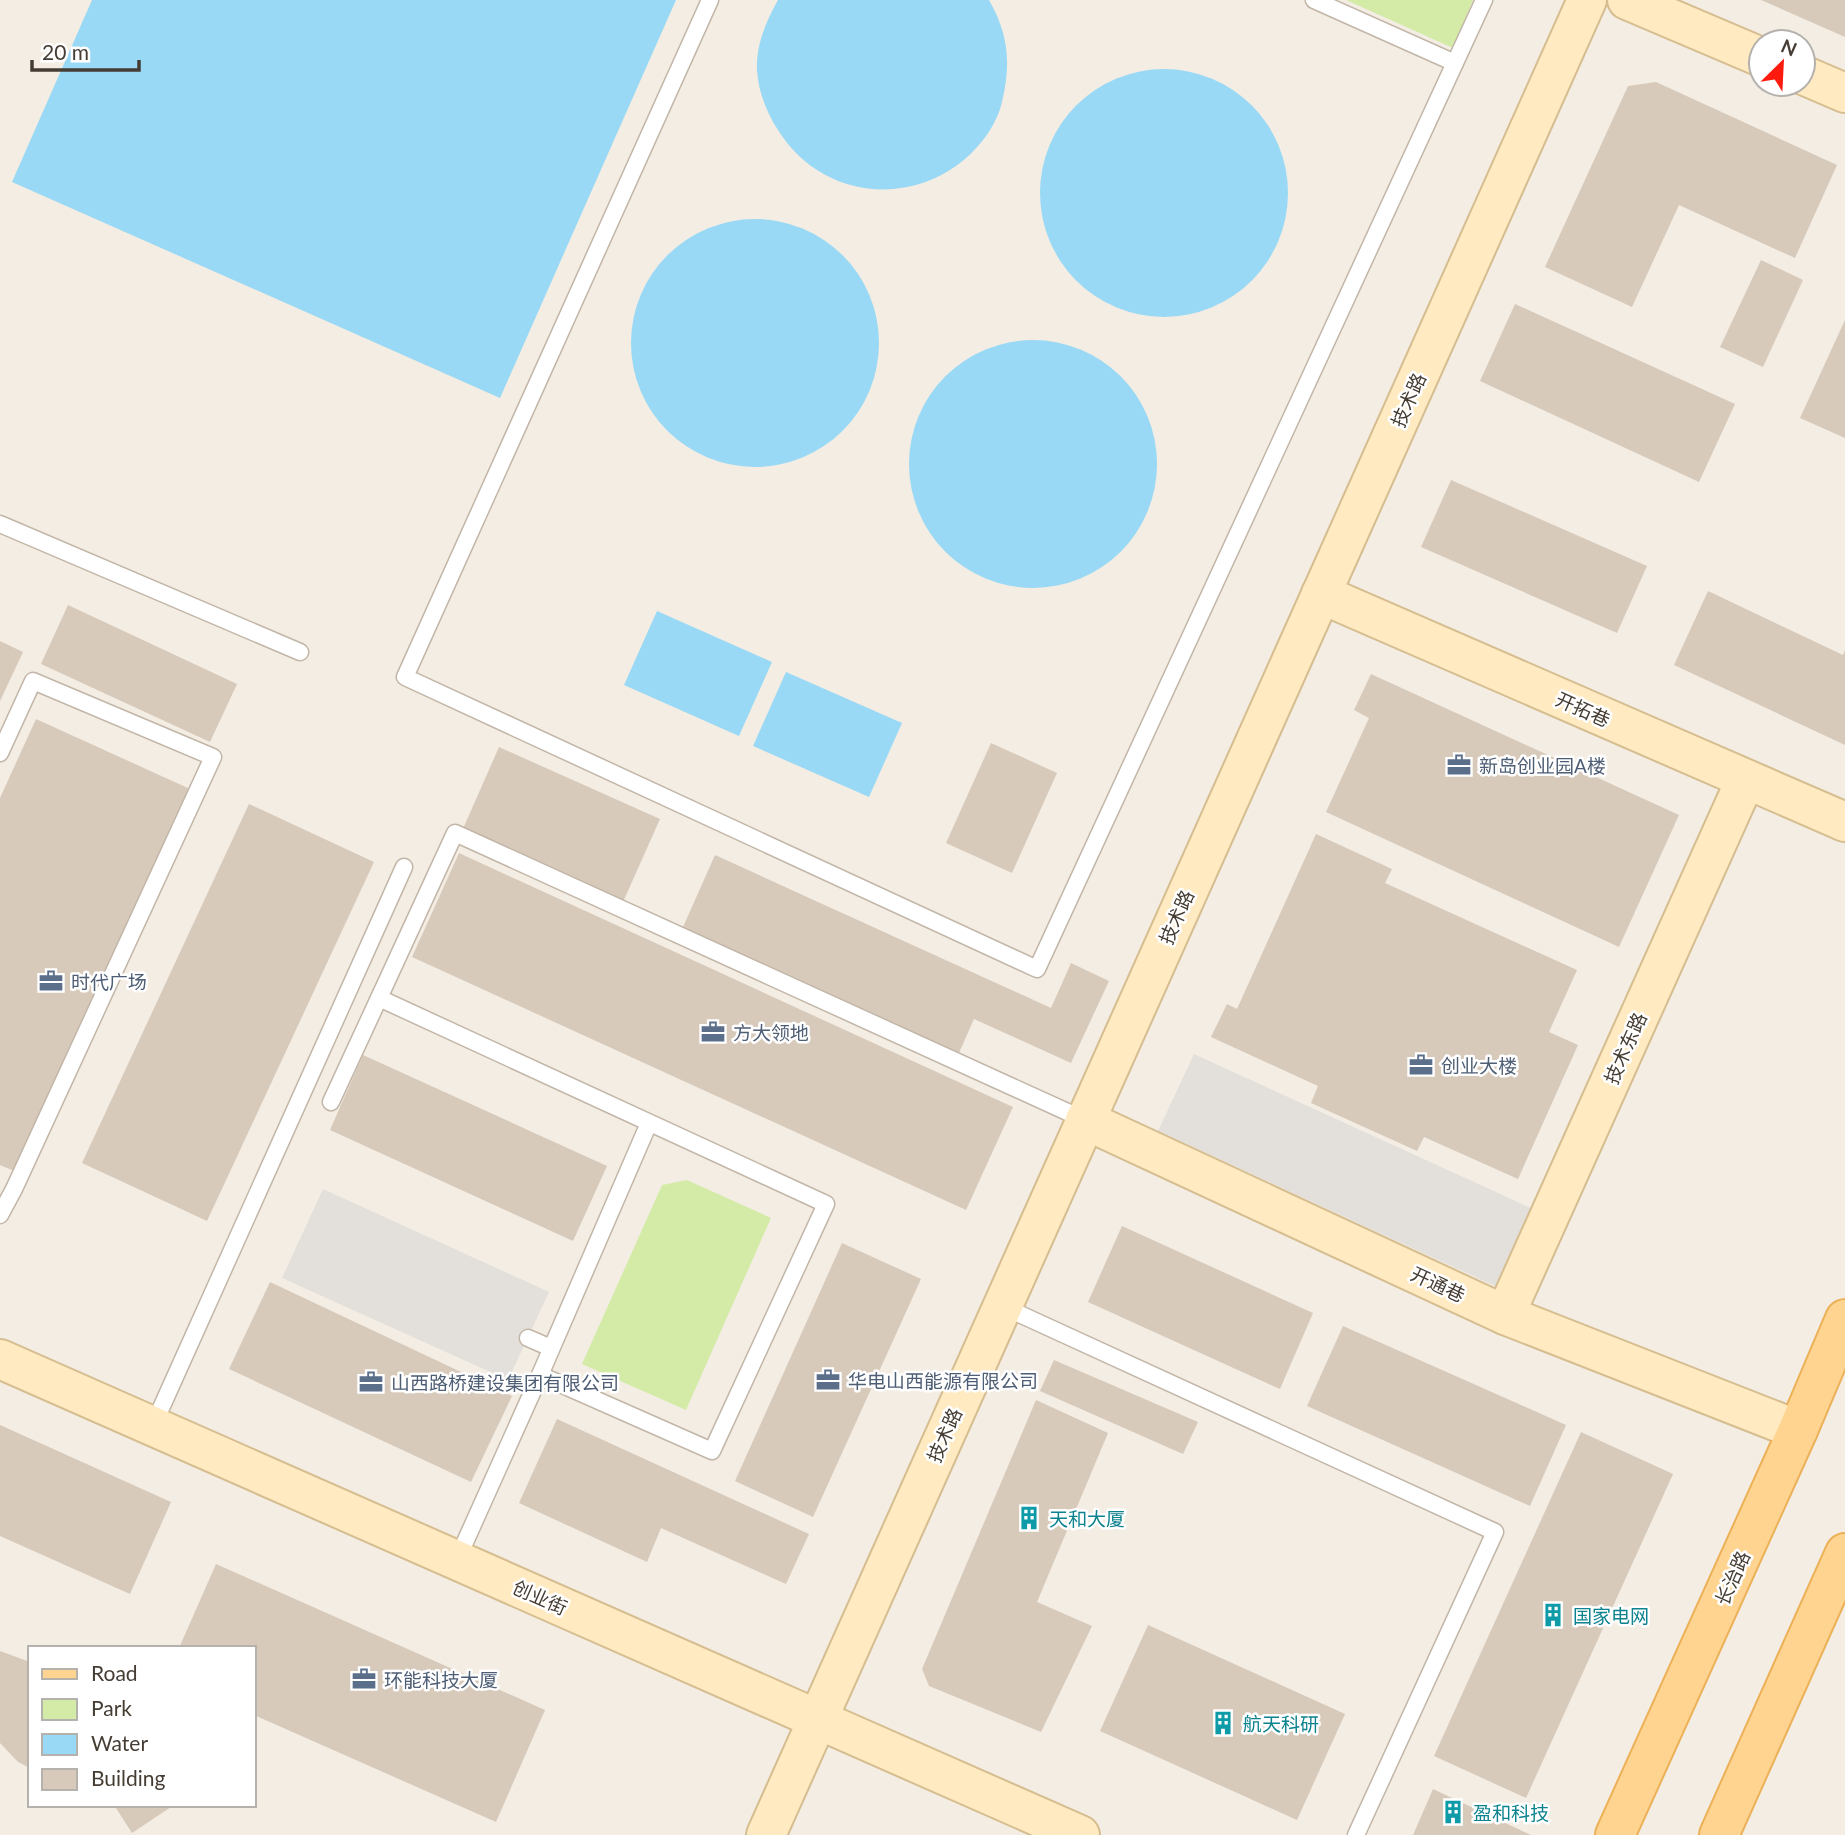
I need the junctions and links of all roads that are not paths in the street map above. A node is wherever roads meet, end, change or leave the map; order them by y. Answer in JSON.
{"nodes":[{"id":1,"x":710,"y":0,"type":"edge"},
{"id":2,"x":1314,"y":0,"type":"edge"},
{"id":3,"x":1484,"y":0,"type":"edge"},
{"id":4,"x":1587,"y":0,"type":"edge"},
{"id":5,"x":1627,"y":0,"type":"edge"},
{"id":6,"x":1747,"y":51,"type":"edge"},
{"id":7,"x":1455,"y":63,"type":"junction"},
{"id":8,"x":1817,"y":81,"type":"edge"},
{"id":9,"x":1845,"y":93,"type":"edge"},
{"id":10,"x":0,"y":524,"type":"edge"},
{"id":11,"x":1321,"y":594,"type":"junction"},
{"id":12,"x":300,"y":652,"type":"dead end"},
{"id":13,"x":0,"y":753,"type":"edge"},
{"id":14,"x":1745,"y":780,"type":"junction"},
{"id":15,"x":1845,"y":822,"type":"edge"},
{"id":16,"x":404,"y":866,"type":"dead end"},
{"id":17,"x":379,"y":998,"type":"junction"},
{"id":18,"x":331,"y":1102,"type":"dead end"},
{"id":19,"x":1085,"y":1121,"type":"junction"},
{"id":20,"x":649,"y":1122,"type":"junction"},
{"id":21,"x":0,"y":1215,"type":"edge"},
{"id":22,"x":1002,"y":1307,"type":"junction"},
{"id":23,"x":1505,"y":1315,"type":"junction"},
{"id":24,"x":1845,"y":1319,"type":"edge"},
{"id":25,"x":528,"y":1338,"type":"dead end"},
{"id":26,"x":551,"y":1349,"type":"junction"},
{"id":27,"x":0,"y":1359,"type":"edge"},
{"id":28,"x":540,"y":1375,"type":"junction"},
{"id":29,"x":153,"y":1426,"type":"junction"},
{"id":30,"x":1798,"y":1430,"type":"junction"},
{"id":31,"x":1845,"y":1553,"type":"edge"},
{"id":32,"x":457,"y":1560,"type":"junction"},
{"id":33,"x":818,"y":1719,"type":"junction"},
{"id":34,"x":766,"y":1835,"type":"edge"},
{"id":35,"x":1080,"y":1835,"type":"edge"},
{"id":36,"x":1356,"y":1835,"type":"edge"},
{"id":37,"x":1615,"y":1835,"type":"edge"},
{"id":38,"x":1719,"y":1835,"type":"edge"}],
"edges":[{"from":1,"to":7,"type":"lane"},
{"from":2,"to":7,"type":"lane"},
{"from":3,"to":7,"type":"lane"},
{"from":4,"to":11,"type":"street","name":"技术路"},
{"from":5,"to":6,"type":"street"},
{"from":8,"to":9,"type":"street"},
{"from":10,"to":12,"type":"lane"},
{"from":11,"to":14,"type":"street","name":"开拓巷"},
{"from":11,"to":19,"type":"street","name":"技术路"},
{"from":13,"to":21,"type":"lane"},
{"from":14,"to":15,"type":"street","name":"开拓巷"},
{"from":14,"to":23,"type":"street","name":"技术东路"},
{"from":16,"to":29,"type":"lane"},
{"from":17,"to":18,"type":"lane"},
{"from":17,"to":19,"type":"lane"},
{"from":17,"to":20,"type":"lane"},
{"from":19,"to":22,"type":"street","name":"技术路"},
{"from":19,"to":23,"type":"street","name":"开通巷"},
{"from":20,"to":26,"type":"lane"},
{"from":20,"to":28,"type":"lane"},
{"from":22,"to":33,"type":"street","name":"技术路"},
{"from":22,"to":36,"type":"lane"},
{"from":23,"to":30,"type":"street","name":"开通巷"},
{"from":24,"to":30,"type":"main road","name":"长治路"},
{"from":25,"to":26,"type":"lane"},
{"from":26,"to":28,"type":"lane"},
{"from":27,"to":29,"type":"street","name":"创业街"},
{"from":28,"to":32,"type":"lane"},
{"from":29,"to":32,"type":"street","name":"创业街"},
{"from":30,"to":37,"type":"main road","name":"长治路"},
{"from":31,"to":38,"type":"main road"},
{"from":32,"to":33,"type":"street","name":"创业街"},
{"from":33,"to":34,"type":"street","name":"技术路"},
{"from":33,"to":35,"type":"street","name":"创业街"}]}
